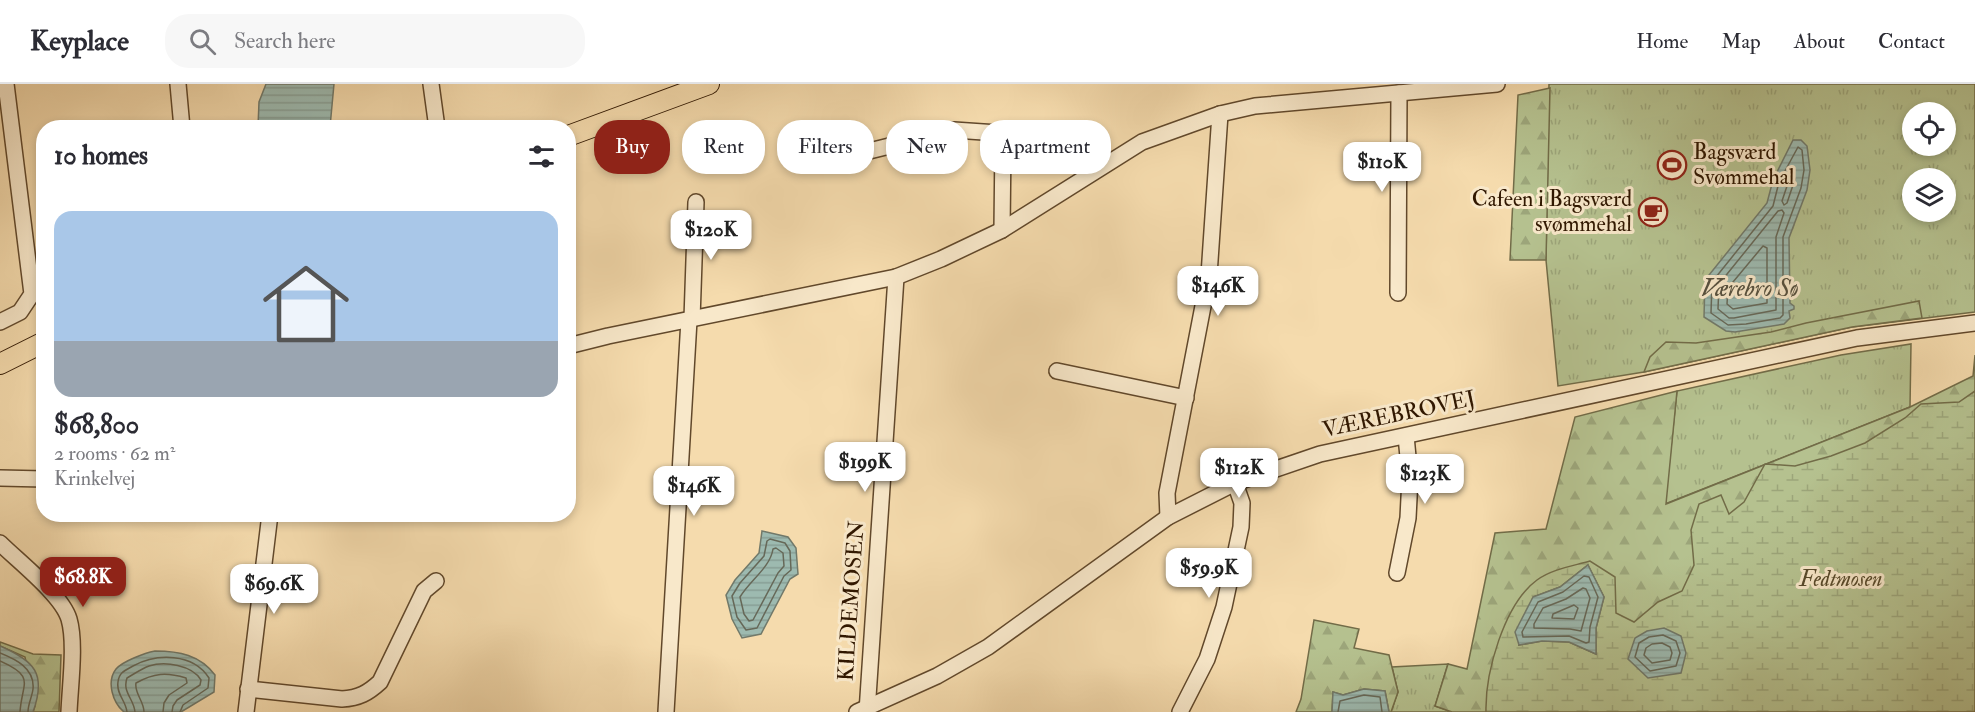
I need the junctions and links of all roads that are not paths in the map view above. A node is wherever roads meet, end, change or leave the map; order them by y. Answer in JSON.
{"nodes":[{"id":1,"x":6,"y":84,"type":"edge"},
{"id":2,"x":178,"y":84,"type":"edge"},
{"id":3,"x":431,"y":84,"type":"edge"},
{"id":4,"x":710,"y":84,"type":"edge"},
{"id":5,"x":1497,"y":84,"type":"edge"},
{"id":6,"x":1337,"y":91,"type":"edge"},
{"id":7,"x":1399,"y":93,"type":"junction"},
{"id":8,"x":1220,"y":114,"type":"junction"},
{"id":9,"x":181,"y":120,"type":"edge"},
{"id":10,"x":436,"y":120,"type":"edge"},
{"id":11,"x":576,"y":132,"type":"edge"},
{"id":12,"x":874,"y":150,"type":"edge"},
{"id":13,"x":696,"y":202,"type":"dead end"},
{"id":14,"x":1002,"y":230,"type":"junction"},
{"id":15,"x":897,"y":277,"type":"junction"},
{"id":16,"x":1398,"y":293,"type":"dead end"},
{"id":17,"x":690,"y":320,"type":"junction"},
{"id":18,"x":0,"y":322,"type":"edge"},
{"id":19,"x":1975,"y":323,"type":"edge"},
{"id":20,"x":576,"y":344,"type":"edge"},
{"id":21,"x":36,"y":346,"type":"edge"},
{"id":22,"x":0,"y":364,"type":"edge"},
{"id":23,"x":1057,"y":371,"type":"dead end"},
{"id":24,"x":1186,"y":398,"type":"junction"},
{"id":25,"x":1406,"y":436,"type":"junction"},
{"id":26,"x":0,"y":478,"type":"edge"},
{"id":27,"x":36,"y":479,"type":"edge"},
{"id":28,"x":1235,"y":483,"type":"junction"},
{"id":29,"x":1168,"y":517,"type":"junction"},
{"id":30,"x":269,"y":522,"type":"edge"},
{"id":31,"x":0,"y":543,"type":"edge"},
{"id":32,"x":1397,"y":573,"type":"dead end"},
{"id":33,"x":436,"y":581,"type":"dead end"},
{"id":34,"x":248,"y":688,"type":"junction"},
{"id":35,"x":863,"y":711,"type":"edge"},
{"id":36,"x":69,"y":712,"type":"edge"},
{"id":37,"x":246,"y":712,"type":"edge"},
{"id":38,"x":666,"y":712,"type":"edge"},
{"id":39,"x":1180,"y":712,"type":"edge"}],
"edges":[{"from":1,"to":18,"type":"street"},
{"from":2,"to":9,"type":"street"},
{"from":3,"to":10,"type":"street"},
{"from":4,"to":11,"type":"main road"},
{"from":5,"to":7,"type":"street"},
{"from":6,"to":7,"type":"street"},
{"from":6,"to":8,"type":"street"},
{"from":7,"to":16,"type":"street"},
{"from":8,"to":14,"type":"street"},
{"from":8,"to":24,"type":"street"},
{"from":12,"to":14,"type":"street"},
{"from":13,"to":17,"type":"street"},
{"from":14,"to":15,"type":"street"},
{"from":15,"to":17,"type":"street"},
{"from":15,"to":35,"type":"street","name":"KILDEMOSEN"},
{"from":17,"to":20,"type":"street"},
{"from":17,"to":38,"type":"street"},
{"from":19,"to":25,"type":"street","name":"VÆREBROVEJ"},
{"from":21,"to":22,"type":"main road"},
{"from":23,"to":24,"type":"street"},
{"from":24,"to":29,"type":"street"},
{"from":25,"to":28,"type":"street","name":"VÆREBROVEJ"},
{"from":25,"to":32,"type":"street"},
{"from":26,"to":27,"type":"street"},
{"from":28,"to":29,"type":"street","name":"VÆREBROVEJ"},
{"from":28,"to":39,"type":"street"},
{"from":29,"to":35,"type":"street","name":"VÆREBROVEJ"},
{"from":30,"to":34,"type":"street"},
{"from":31,"to":36,"type":"street"},
{"from":33,"to":34,"type":"street"},
{"from":34,"to":37,"type":"street"}]}
